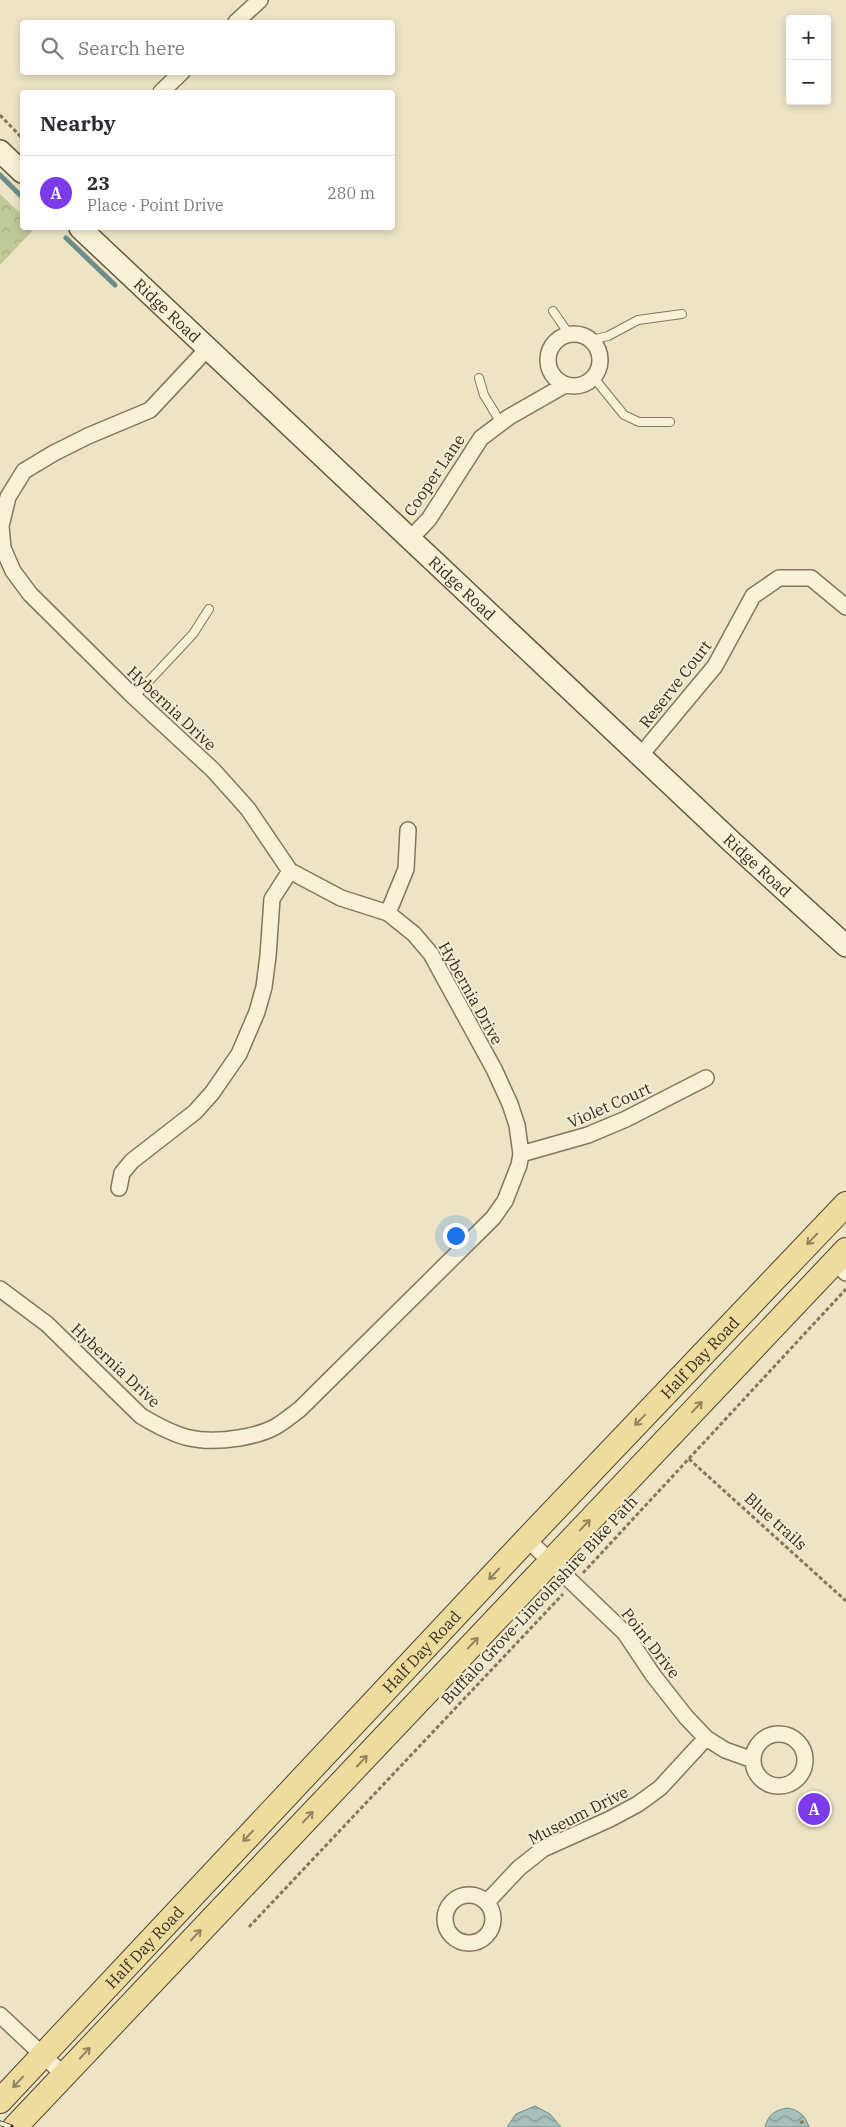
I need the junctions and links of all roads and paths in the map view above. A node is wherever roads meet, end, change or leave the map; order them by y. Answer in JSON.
{"nodes":[{"id":1,"x":260,"y":0,"type":"edge"},
{"id":2,"x":238,"y":20,"type":"edge"},
{"id":3,"x":179,"y":75,"type":"edge"},
{"id":4,"x":163,"y":90,"type":"edge"},
{"id":5,"x":0,"y":115,"type":"edge"},
{"id":6,"x":20,"y":136,"type":"edge"},
{"id":7,"x":0,"y":151,"type":"edge"},
{"id":8,"x":20,"y":170,"type":"edge"},
{"id":9,"x":82,"y":230,"type":"edge"},
{"id":10,"x":553,"y":311,"type":"dead end"},
{"id":11,"x":682,"y":314,"type":"dead end"},
{"id":12,"x":569,"y":334,"type":"junction"},
{"id":13,"x":592,"y":340,"type":"junction"},
{"id":14,"x":208,"y":348,"type":"junction"},
{"id":15,"x":479,"y":378,"type":"dead end"},
{"id":16,"x":594,"y":378,"type":"junction"},
{"id":17,"x":565,"y":385,"type":"junction"},
{"id":18,"x":670,"y":422,"type":"dead end"},
{"id":19,"x":501,"y":423,"type":"junction"},
{"id":20,"x":410,"y":539,"type":"junction"},
{"id":21,"x":846,"y":607,"type":"edge"},
{"id":22,"x":209,"y":609,"type":"dead end"},
{"id":23,"x":134,"y":697,"type":"junction"},
{"id":24,"x":640,"y":756,"type":"junction"},
{"id":25,"x":408,"y":830,"type":"dead end"},
{"id":26,"x":290,"y":871,"type":"junction"},
{"id":27,"x":388,"y":913,"type":"junction"},
{"id":28,"x":846,"y":946,"type":"edge"},
{"id":29,"x":706,"y":1078,"type":"dead end"},
{"id":30,"x":522,"y":1154,"type":"junction"},
{"id":31,"x":118,"y":1188,"type":"dead end"},
{"id":32,"x":846,"y":1204,"type":"edge"},
{"id":33,"x":842,"y":1262,"type":"edge"},
{"id":34,"x":0,"y":1289,"type":"edge"},
{"id":35,"x":846,"y":1289,"type":"edge"},
{"id":36,"x":689,"y":1459,"type":"junction"},
{"id":37,"x":527,"y":1539,"type":"junction"},
{"id":38,"x":551,"y":1561,"type":"junction"},
{"id":39,"x":574,"y":1583,"type":"junction"},
{"id":40,"x":846,"y":1601,"type":"edge"},
{"id":41,"x":706,"y":1738,"type":"junction"},
{"id":42,"x":753,"y":1760,"type":"dead end"},
{"id":43,"x":487,"y":1902,"type":"dead end"},
{"id":44,"x":249,"y":1927,"type":"dead end"},
{"id":45,"x":0,"y":2016,"type":"edge"},
{"id":46,"x":43,"y":2055,"type":"junction"},
{"id":47,"x":64,"y":2075,"type":"junction"},
{"id":48,"x":0,"y":2101,"type":"edge"},
{"id":49,"x":806,"y":2120,"type":"dead end"},
{"id":50,"x":800,"y":2123,"type":"dead end"},
{"id":51,"x":15,"y":2127,"type":"edge"}],
"edges":[{"from":1,"to":2,"type":"street"},
{"from":3,"to":4,"type":"street"},
{"from":5,"to":6,"type":"path"},
{"from":7,"to":8,"type":"street"},
{"from":9,"to":14,"type":"street","name":"Ridge Road"},
{"from":10,"to":12,"type":"lane"},
{"from":11,"to":13,"type":"lane"},
{"from":12,"to":13,"type":"street"},
{"from":12,"to":17,"type":"street"},
{"from":13,"to":16,"type":"street"},
{"from":14,"to":20,"type":"street","name":"Ridge Road"},
{"from":14,"to":23,"type":"street","name":"Hybernia Drive"},
{"from":15,"to":19,"type":"lane"},
{"from":16,"to":17,"type":"street","name":"Cooper Lane"},
{"from":16,"to":18,"type":"lane"},
{"from":17,"to":19,"type":"street","name":"Cooper Lane"},
{"from":19,"to":20,"type":"street","name":"Cooper Lane"},
{"from":20,"to":24,"type":"street","name":"Ridge Road"},
{"from":21,"to":24,"type":"street","name":"Reserve Court"},
{"from":22,"to":23,"type":"lane"},
{"from":23,"to":26,"type":"street","name":"Hybernia Drive"},
{"from":24,"to":28,"type":"street","name":"Ridge Road"},
{"from":25,"to":27,"type":"street"},
{"from":26,"to":27,"type":"street","name":"Hybernia Drive"},
{"from":26,"to":31,"type":"street"},
{"from":27,"to":30,"type":"street","name":"Hybernia Drive"},
{"from":29,"to":30,"type":"street","name":"Violet Court"},
{"from":30,"to":34,"type":"street","name":"Hybernia Drive"},
{"from":32,"to":37,"type":"main road","name":"Half Day Road","one_way":true},
{"from":38,"to":33,"type":"main road","name":"Half Day Road","one_way":true},
{"from":35,"to":36,"type":"path","name":"Buffalo Grove-Lincolnshire Bike Path"},
{"from":36,"to":39,"type":"path","name":"Buffalo Grove-Lincolnshire Bike Path"},
{"from":36,"to":40,"type":"path","name":"Blue trails"},
{"from":37,"to":38,"type":"street","name":"Point Drive"},
{"from":37,"to":46,"type":"main road","name":"Half Day Road","one_way":true},
{"from":38,"to":39,"type":"street","name":"Point Drive"},
{"from":47,"to":38,"type":"main road","name":"Half Day Road","one_way":true},
{"from":39,"to":41,"type":"street","name":"Point Drive"},
{"from":39,"to":44,"type":"path","name":"Buffalo Grove-Lincolnshire Bike Path"},
{"from":41,"to":42,"type":"street","name":"Point Drive"},
{"from":41,"to":43,"type":"street","name":"Museum Drive"},
{"from":45,"to":46,"type":"street"},
{"from":46,"to":47,"type":"street"},
{"from":46,"to":48,"type":"main road","name":"Half Day Road","one_way":true},
{"from":47,"to":51,"type":"main road","name":"Half Day Road"},
{"from":49,"to":50,"type":"path"}]}
